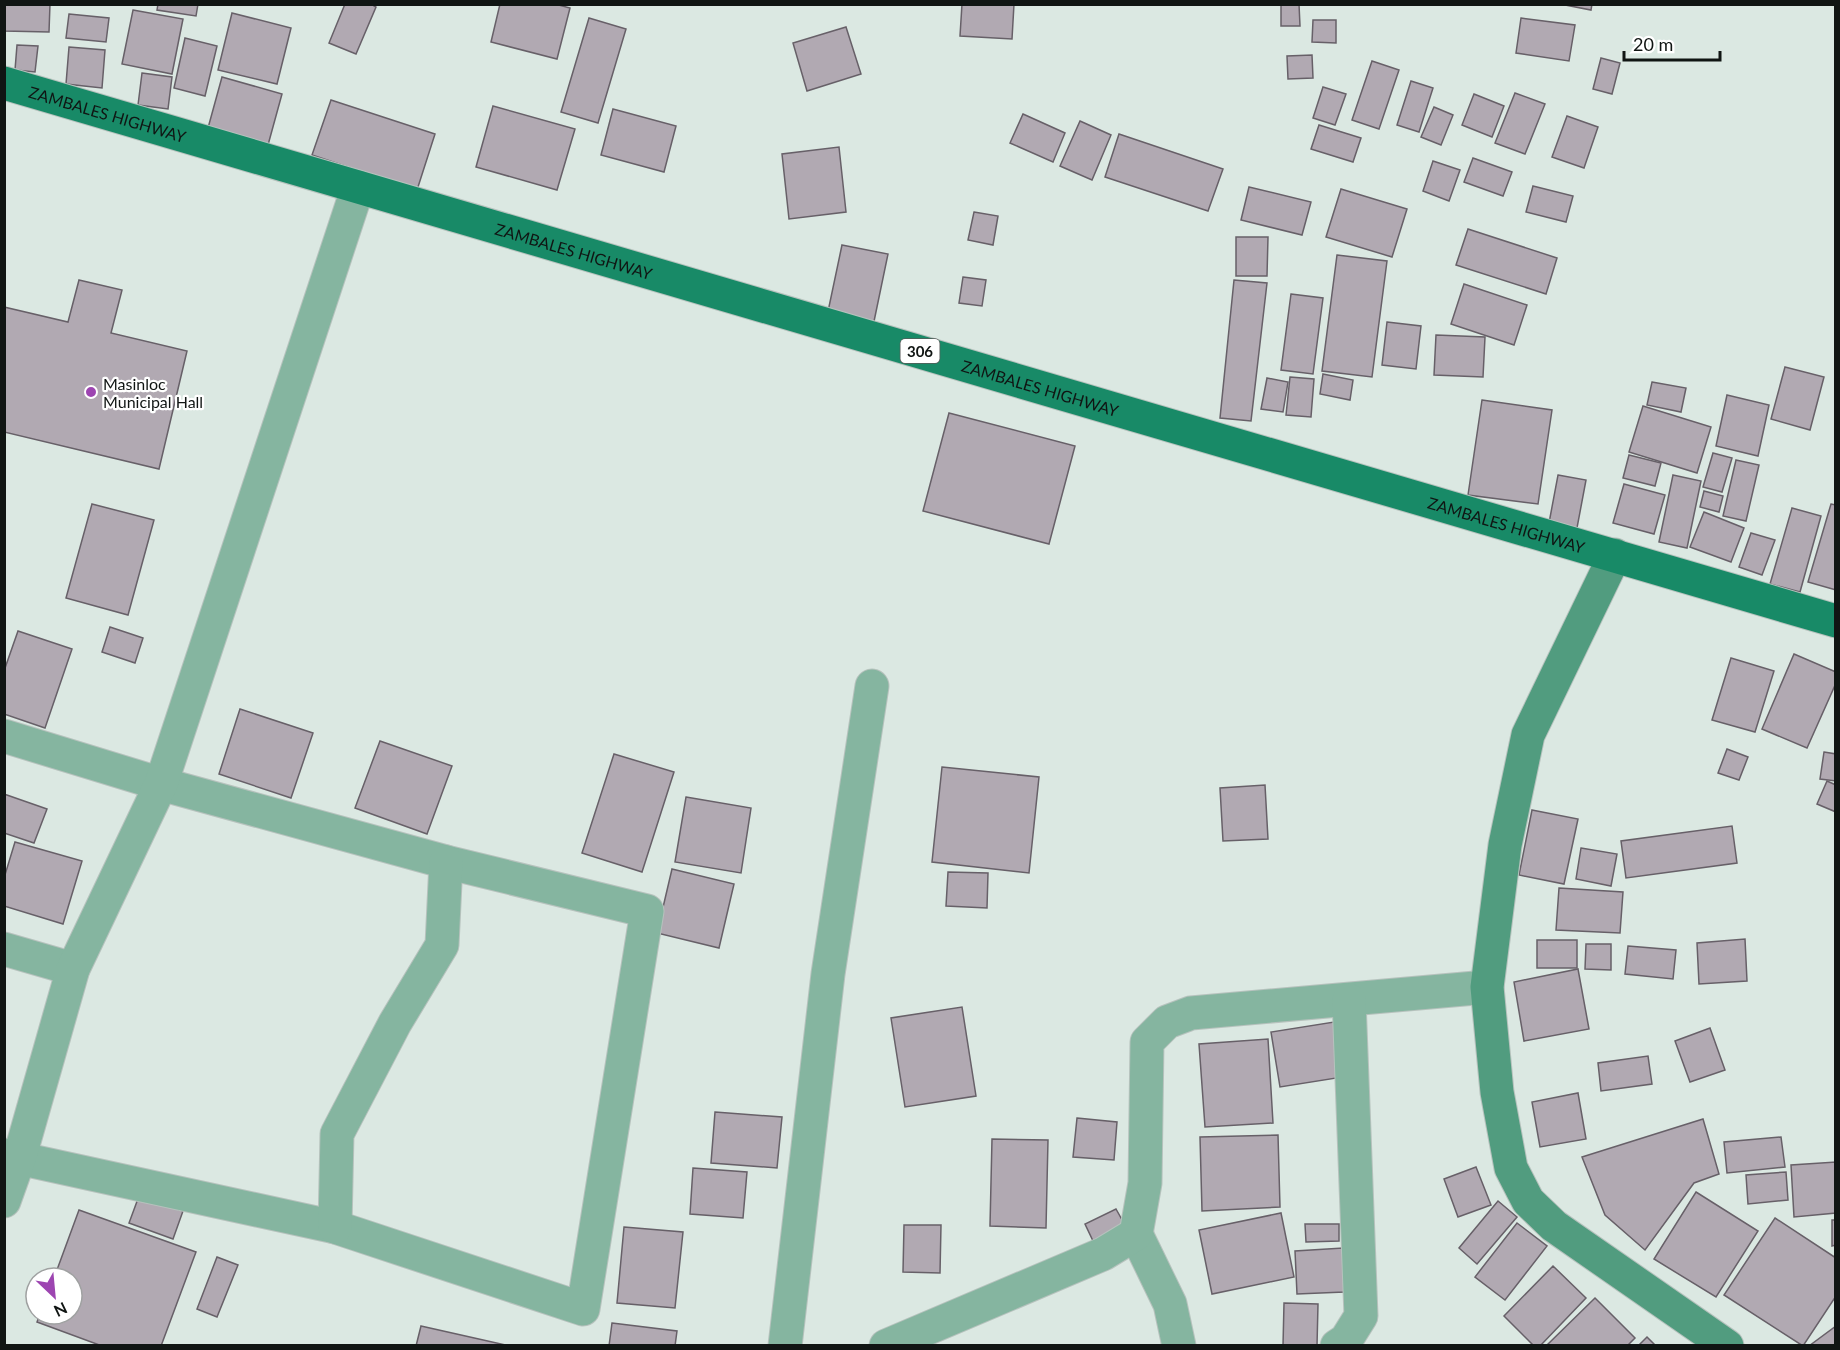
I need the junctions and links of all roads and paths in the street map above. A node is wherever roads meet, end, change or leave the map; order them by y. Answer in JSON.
{"nodes":[{"id":1,"x":4,"y":83,"type":"edge"},
{"id":2,"x":358,"y":187,"type":"junction"},
{"id":3,"x":1615,"y":555,"type":"junction"},
{"id":4,"x":1836,"y":621,"type":"edge"},
{"id":5,"x":872,"y":686,"type":"dead end"},
{"id":6,"x":4,"y":736,"type":"edge"},
{"id":7,"x":161,"y":783,"type":"junction"},
{"id":8,"x":446,"y":862,"type":"junction"},
{"id":9,"x":4,"y":949,"type":"edge"},
{"id":10,"x":73,"y":969,"type":"junction"},
{"id":11,"x":1487,"y":987,"type":"junction"},
{"id":12,"x":1349,"y":1000,"type":"junction"},
{"id":13,"x":12,"y":1157,"type":"edge"},
{"id":14,"x":4,"y":1201,"type":"edge"},
{"id":15,"x":335,"y":1227,"type":"junction"},
{"id":16,"x":1136,"y":1234,"type":"junction"},
{"id":17,"x":784,"y":1346,"type":"edge"},
{"id":18,"x":886,"y":1346,"type":"edge"},
{"id":19,"x":1179,"y":1346,"type":"edge"},
{"id":20,"x":1337,"y":1346,"type":"edge"},
{"id":21,"x":1727,"y":1346,"type":"edge"}],
"edges":[{"from":1,"to":2,"type":"main road","name":"ZAMBALES HIGHWAY","number":"306"},
{"from":2,"to":3,"type":"main road","name":"ZAMBALES HIGHWAY","number":"306"},
{"from":2,"to":7,"type":"street"},
{"from":3,"to":4,"type":"main road","name":"ZAMBALES HIGHWAY","number":"306"},
{"from":3,"to":11,"type":"street"},
{"from":5,"to":17,"type":"street"},
{"from":6,"to":7,"type":"street"},
{"from":7,"to":8,"type":"street"},
{"from":7,"to":10,"type":"street"},
{"from":8,"to":15,"type":"street"},
{"from":8,"to":15,"type":"street"},
{"from":9,"to":10,"type":"street"},
{"from":10,"to":13,"type":"street"},
{"from":11,"to":12,"type":"street"},
{"from":11,"to":21,"type":"street"},
{"from":12,"to":16,"type":"street"},
{"from":12,"to":20,"type":"street"},
{"from":13,"to":14,"type":"street"},
{"from":13,"to":15,"type":"street"},
{"from":16,"to":18,"type":"street"},
{"from":16,"to":19,"type":"street"}]}
